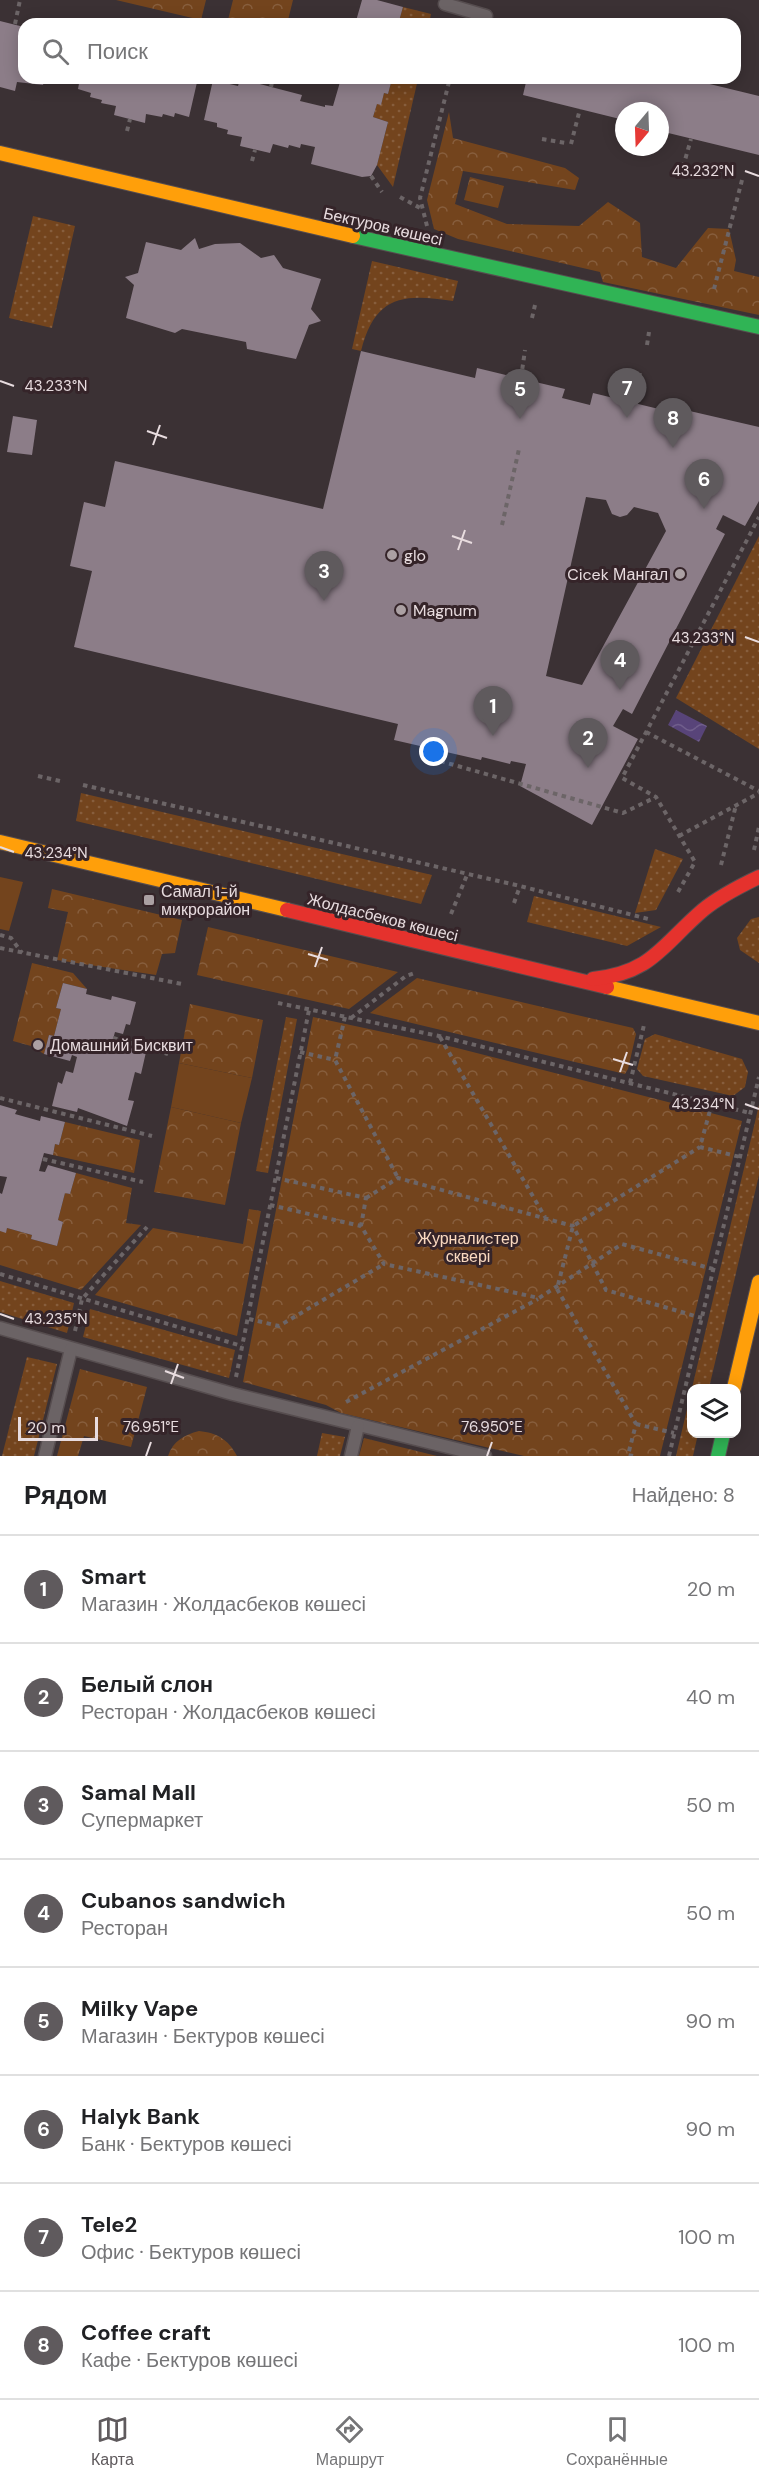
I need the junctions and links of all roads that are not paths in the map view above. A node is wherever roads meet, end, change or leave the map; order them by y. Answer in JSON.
{"nodes":[{"id":1,"x":445,"y":4,"type":"dead end"},
{"id":2,"x":486,"y":16,"type":"dead end"},
{"id":3,"x":0,"y":153,"type":"edge"},
{"id":4,"x":759,"y":327,"type":"edge"},
{"id":5,"x":0,"y":842,"type":"edge"},
{"id":6,"x":759,"y":877,"type":"edge"},
{"id":7,"x":571,"y":980,"type":"junction"},
{"id":8,"x":759,"y":1023,"type":"edge"},
{"id":9,"x":759,"y":1282,"type":"edge"},
{"id":10,"x":756,"y":1311,"type":"edge"},
{"id":11,"x":0,"y":1328,"type":"edge"},
{"id":12,"x":70,"y":1349,"type":"junction"},
{"id":13,"x":735,"y":1384,"type":"edge"},
{"id":14,"x":358,"y":1426,"type":"junction"},
{"id":15,"x":722,"y":1438,"type":"edge"},
{"id":16,"x":45,"y":1456,"type":"edge"},
{"id":17,"x":351,"y":1456,"type":"edge"},
{"id":18,"x":485,"y":1456,"type":"edge"},
{"id":19,"x":718,"y":1456,"type":"edge"}],
"edges":[{"from":1,"to":2,"type":"lane"},
{"from":3,"to":4,"type":"street","name":"Бектуров көшесі"},
{"from":5,"to":7,"type":"street","name":"Жолдасбеков көшесі"},
{"from":6,"to":7,"type":"street"},
{"from":7,"to":8,"type":"street","name":"Жолдасбеков көшесі"},
{"from":9,"to":10,"type":"street"},
{"from":10,"to":13,"type":"street"},
{"from":11,"to":12,"type":"lane"},
{"from":12,"to":14,"type":"lane"},
{"from":12,"to":16,"type":"lane"},
{"from":14,"to":17,"type":"lane"},
{"from":14,"to":18,"type":"lane"},
{"from":15,"to":19,"type":"street"}]}
